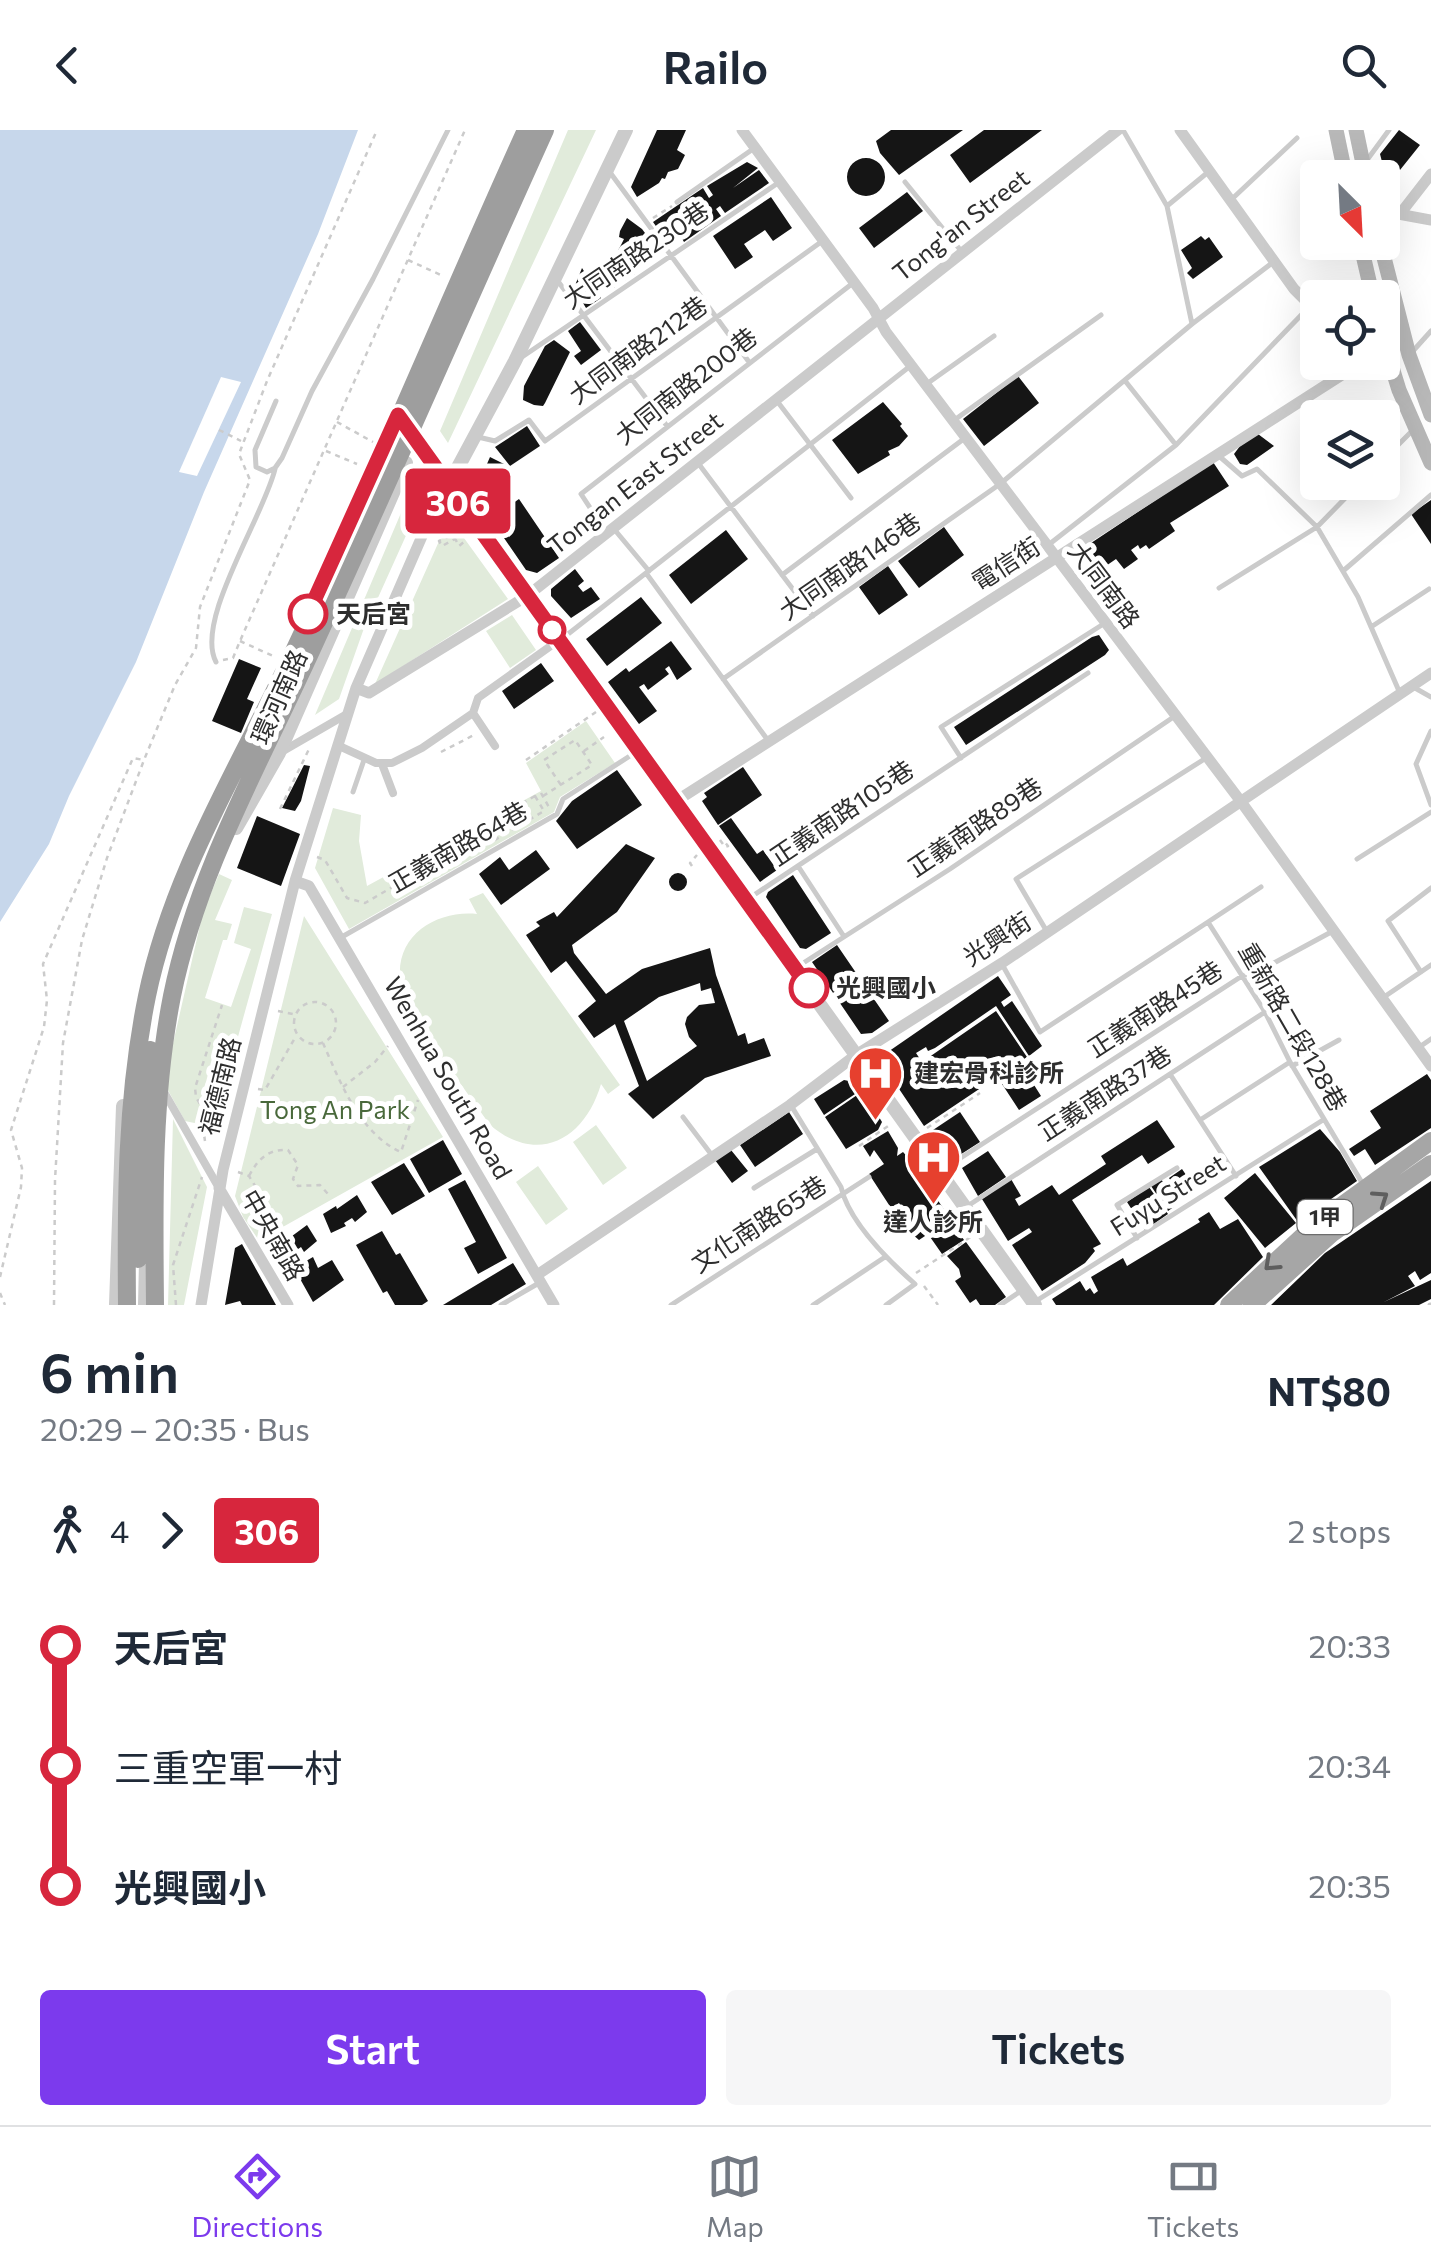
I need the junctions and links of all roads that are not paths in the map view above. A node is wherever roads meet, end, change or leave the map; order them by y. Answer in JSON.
{"nodes":[{"id":1,"x":448,"y":130,"type":"edge"},
{"id":2,"x":526,"y":130,"type":"edge"},
{"id":3,"x":548,"y":130,"type":"edge"},
{"id":4,"x":626,"y":130,"type":"edge"},
{"id":5,"x":742,"y":130,"type":"edge"},
{"id":6,"x":1120,"y":130,"type":"edge"},
{"id":7,"x":1180,"y":130,"type":"edge"},
{"id":8,"x":1336,"y":130,"type":"edge"},
{"id":9,"x":1356,"y":130,"type":"edge"},
{"id":10,"x":1389,"y":130,"type":"edge"},
{"id":11,"x":1297,"y":138,"type":"dead end"},
{"id":12,"x":755,"y":148,"type":"junction"},
{"id":13,"x":1342,"y":160,"type":"edge"},
{"id":14,"x":1362,"y":160,"type":"edge"},
{"id":15,"x":1371,"y":160,"type":"edge"},
{"id":16,"x":608,"y":169,"type":"junction"},
{"id":17,"x":1210,"y":171,"type":"junction"},
{"id":18,"x":1431,"y":174,"type":"edge"},
{"id":19,"x":780,"y":181,"type":"junction"},
{"id":20,"x":905,"y":182,"type":"dead end"},
{"id":21,"x":1230,"y":200,"type":"junction"},
{"id":22,"x":677,"y":202,"type":"road end"},
{"id":23,"x":1167,"y":206,"type":"junction"},
{"id":24,"x":1400,"y":214,"type":"joint"},
{"id":25,"x":1431,"y":220,"type":"edge"},
{"id":26,"x":823,"y":240,"type":"junction"},
{"id":27,"x":962,"y":252,"type":"junction"},
{"id":28,"x":669,"y":257,"type":"junction"},
{"id":29,"x":1385,"y":260,"type":"edge"},
{"id":30,"x":1274,"y":261,"type":"junction"},
{"id":31,"x":555,"y":278,"type":"junction"},
{"id":32,"x":854,"y":282,"type":"junction"},
{"id":33,"x":1300,"y":293,"type":"edge"},
{"id":34,"x":584,"y":315,"type":"junction"},
{"id":35,"x":1100,"y":315,"type":"dead end"},
{"id":36,"x":717,"y":318,"type":"junction"},
{"id":37,"x":879,"y":319,"type":"junction"},
{"id":38,"x":1192,"y":324,"type":"junction"},
{"id":39,"x":1300,"y":324,"type":"edge"},
{"id":40,"x":1431,"y":330,"type":"edge"},
{"id":41,"x":994,"y":336,"type":"dead end"},
{"id":42,"x":1409,"y":355,"type":"junction"},
{"id":43,"x":1400,"y":356,"type":"edge"},
{"id":44,"x":515,"y":361,"type":"junction"},
{"id":45,"x":749,"y":362,"type":"junction"},
{"id":46,"x":911,"y":366,"type":"junction"},
{"id":47,"x":632,"y":379,"type":"junction"},
{"id":48,"x":1333,"y":380,"type":"edge"},
{"id":49,"x":1395,"y":380,"type":"edge"},
{"id":50,"x":1126,"y":382,"type":"junction"},
{"id":51,"x":926,"y":385,"type":"junction"},
{"id":52,"x":276,"y":401,"type":"dead end"},
{"id":53,"x":776,"y":401,"type":"junction"},
{"id":54,"x":398,"y":415,"type":"junction"},
{"id":55,"x":1431,"y":415,"type":"edge"},
{"id":56,"x":952,"y":421,"type":"junction"},
{"id":57,"x":666,"y":426,"type":"junction"},
{"id":58,"x":1415,"y":428,"type":"junction"},
{"id":59,"x":476,"y":437,"type":"junction"},
{"id":60,"x":965,"y":438,"type":"junction"},
{"id":61,"x":416,"y":440,"type":"junction"},
{"id":62,"x":809,"y":443,"type":"junction"},
{"id":63,"x":1400,"y":443,"type":"edge"},
{"id":64,"x":1176,"y":445,"type":"junction"},
{"id":65,"x":1216,"y":454,"type":"junction"},
{"id":66,"x":1431,"y":462,"type":"edge"},
{"id":67,"x":698,"y":463,"type":"junction"},
{"id":68,"x":275,"y":468,"type":"junction"},
{"id":69,"x":1000,"y":484,"type":"junction"},
{"id":70,"x":448,"y":486,"type":"junction"},
{"id":71,"x":1431,"y":495,"type":"edge"},
{"id":72,"x":851,"y":498,"type":"dead end"},
{"id":73,"x":1343,"y":500,"type":"edge"},
{"id":74,"x":730,"y":505,"type":"junction"},
{"id":75,"x":1317,"y":527,"type":"junction"},
{"id":76,"x":611,"y":532,"type":"junction"},
{"id":77,"x":1046,"y":546,"type":"junction"},
{"id":78,"x":1056,"y":559,"type":"junction"},
{"id":79,"x":1342,"y":571,"type":"junction"},
{"id":80,"x":647,"y":572,"type":"junction"},
{"id":81,"x":782,"y":575,"type":"junction"},
{"id":82,"x":1219,"y":588,"type":"dead end"},
{"id":83,"x":1429,"y":590,"type":"edge"},
{"id":84,"x":527,"y":596,"type":"junction"},
{"id":85,"x":813,"y":616,"type":"junction"},
{"id":86,"x":1105,"y":623,"type":"junction"},
{"id":87,"x":1371,"y":627,"type":"junction"},
{"id":88,"x":559,"y":640,"type":"junction"},
{"id":89,"x":216,"y":662,"type":"dead end"},
{"id":90,"x":1088,"y":673,"type":"dead end"},
{"id":91,"x":1431,"y":673,"type":"edge"},
{"id":92,"x":722,"y":679,"type":"junction"},
{"id":93,"x":1412,"y":686,"type":"junction"},
{"id":94,"x":356,"y":688,"type":"junction"},
{"id":95,"x":1401,"y":694,"type":"junction"},
{"id":96,"x":1431,"y":697,"type":"edge"},
{"id":97,"x":474,"y":713,"type":"junction"},
{"id":98,"x":347,"y":714,"type":"junction"},
{"id":99,"x":263,"y":715,"type":"junction"},
{"id":100,"x":1175,"y":716,"type":"junction"},
{"id":101,"x":1431,"y":733,"type":"edge"},
{"id":102,"x":769,"y":742,"type":"junction"},
{"id":103,"x":337,"y":746,"type":"junction"},
{"id":104,"x":495,"y":746,"type":"dead end"},
{"id":105,"x":638,"y":750,"type":"junction"},
{"id":106,"x":279,"y":754,"type":"junction"},
{"id":107,"x":364,"y":757,"type":"junction"},
{"id":108,"x":961,"y":758,"type":"junction"},
{"id":109,"x":1207,"y":758,"type":"junction"},
{"id":110,"x":382,"y":764,"type":"junction"},
{"id":111,"x":352,"y":792,"type":"dead end"},
{"id":112,"x":393,"y":793,"type":"dead end"},
{"id":113,"x":673,"y":803,"type":"junction"},
{"id":114,"x":1242,"y":803,"type":"junction"},
{"id":115,"x":1431,"y":808,"type":"edge"},
{"id":116,"x":1357,"y":859,"type":"dead end"},
{"id":117,"x":798,"y":866,"type":"junction"},
{"id":118,"x":295,"y":881,"type":"junction"},
{"id":119,"x":1261,"y":887,"type":"dead end"},
{"id":120,"x":1431,"y":888,"type":"edge"},
{"id":121,"x":746,"y":901,"type":"junction"},
{"id":122,"x":1208,"y":922,"type":"junction"},
{"id":123,"x":1334,"y":930,"type":"junction"},
{"id":124,"x":1048,"y":932,"type":"junction"},
{"id":125,"x":843,"y":934,"type":"junction"},
{"id":126,"x":340,"y":938,"type":"junction"},
{"id":127,"x":1002,"y":963,"type":"junction"},
{"id":128,"x":1431,"y":966,"type":"edge"},
{"id":129,"x":795,"y":968,"type":"junction"},
{"id":130,"x":1421,"y":972,"type":"junction"},
{"id":131,"x":1242,"y":976,"type":"junction"},
{"id":132,"x":1382,"y":998,"type":"junction"},
{"id":133,"x":1266,"y":1012,"type":"junction"},
{"id":134,"x":1431,"y":1039,"type":"edge"},
{"id":135,"x":1339,"y":1040,"type":"dead end"},
{"id":136,"x":1418,"y":1048,"type":"junction"},
{"id":137,"x":856,"y":1055,"type":"junction"},
{"id":138,"x":1291,"y":1064,"type":"junction"},
{"id":139,"x":1431,"y":1066,"type":"edge"},
{"id":140,"x":1170,"y":1074,"type":"junction"},
{"id":141,"x":158,"y":1082,"type":"junction"},
{"id":142,"x":790,"y":1104,"type":"junction"},
{"id":143,"x":683,"y":1118,"type":"dead end"},
{"id":144,"x":1200,"y":1120,"type":"junction"},
{"id":145,"x":1324,"y":1120,"type":"junction"},
{"id":146,"x":1431,"y":1141,"type":"edge"},
{"id":147,"x":817,"y":1149,"type":"junction"},
{"id":148,"x":712,"y":1156,"type":"junction"},
{"id":149,"x":1431,"y":1164,"type":"edge"},
{"id":150,"x":1177,"y":1168,"type":"dead end"},
{"id":151,"x":940,"y":1172,"type":"junction"},
{"id":152,"x":1236,"y":1176,"type":"junction"},
{"id":153,"x":870,"y":1177,"type":"dead end"},
{"id":154,"x":1364,"y":1187,"type":"junction"},
{"id":155,"x":219,"y":1188,"type":"junction"},
{"id":156,"x":754,"y":1188,"type":"dead end"},
{"id":157,"x":842,"y":1195,"type":"junction"},
{"id":158,"x":966,"y":1208,"type":"junction"},
{"id":159,"x":1137,"y":1238,"type":"junction"},
{"id":160,"x":885,"y":1256,"type":"junction"},
{"id":161,"x":539,"y":1278,"type":"junction"},
{"id":162,"x":1024,"y":1289,"type":"junction"},
{"id":163,"x":1034,"y":1304,"type":"edge"},
{"id":164,"x":116,"y":1305,"type":"edge"},
{"id":165,"x":127,"y":1305,"type":"edge"},
{"id":166,"x":142,"y":1305,"type":"edge"},
{"id":167,"x":156,"y":1305,"type":"edge"},
{"id":168,"x":201,"y":1305,"type":"edge"},
{"id":169,"x":288,"y":1305,"type":"edge"},
{"id":170,"x":501,"y":1305,"type":"edge"},
{"id":171,"x":554,"y":1305,"type":"edge"},
{"id":172,"x":671,"y":1305,"type":"edge"},
{"id":173,"x":813,"y":1305,"type":"edge"},
{"id":174,"x":886,"y":1305,"type":"edge"},
{"id":175,"x":1000,"y":1305,"type":"edge"},
{"id":176,"x":1229,"y":1305,"type":"edge"},
{"id":177,"x":1252,"y":1305,"type":"edge"}],
"edges":[{"from":1,"to":68,"type":"lane"},
{"from":2,"to":54,"type":"street"},
{"from":2,"to":99,"type":"highway"},
{"from":3,"to":61,"type":"street","name":"環河南路"},
{"from":3,"to":167,"type":"highway"},
{"from":4,"to":16,"type":"street"},
{"from":5,"to":12,"type":"street","name":"大同南路"},
{"from":6,"to":23,"type":"lane"},
{"from":6,"to":27,"type":"street","name":"Tong'an Street"},
{"from":7,"to":17,"type":"street"},
{"from":8,"to":13,"type":"main road"},
{"from":9,"to":14,"type":"main road"},
{"from":10,"to":15,"type":"lane"},
{"from":11,"to":21,"type":"lane"},
{"from":12,"to":19,"type":"street","name":"大同南路"},
{"from":12,"to":22,"type":"lane"},
{"from":16,"to":28,"type":"lane"},
{"from":16,"to":31,"type":"street"},
{"from":17,"to":21,"type":"street"},
{"from":17,"to":23,"type":"lane"},
{"from":18,"to":24,"type":"street"},
{"from":19,"to":26,"type":"street","name":"大同南路"},
{"from":19,"to":28,"type":"lane","name":"大同南路230巷"},
{"from":20,"to":27,"type":"lane"},
{"from":21,"to":30,"type":"street"},
{"from":23,"to":38,"type":"lane"},
{"from":24,"to":25,"type":"street"},
{"from":26,"to":32,"type":"street","name":"大同南路"},
{"from":26,"to":36,"type":"lane","name":"大同南路212巷"},
{"from":27,"to":37,"type":"street","name":"Tong'an Street"},
{"from":28,"to":34,"type":"lane","name":"大同南路230巷"},
{"from":28,"to":36,"type":"lane"},
{"from":29,"to":42,"type":"main road"},
{"from":30,"to":33,"type":"street"},
{"from":30,"to":38,"type":"lane","name":"大同南路146巷"},
{"from":31,"to":34,"type":"lane"},
{"from":31,"to":44,"type":"street"},
{"from":32,"to":37,"type":"street","name":"大同南路"},
{"from":32,"to":45,"type":"lane","name":"大同南路200巷"},
{"from":34,"to":44,"type":"lane","name":"大同南路230巷"},
{"from":34,"to":47,"type":"lane"},
{"from":35,"to":56,"type":"lane"},
{"from":36,"to":45,"type":"lane"},
{"from":36,"to":47,"type":"lane","name":"大同南路212巷"},
{"from":37,"to":46,"type":"street","name":"大同南路"},
{"from":37,"to":53,"type":"street","name":"Tongan East Street"},
{"from":38,"to":50,"type":"lane","name":"大同南路146巷"},
{"from":39,"to":64,"type":"lane"},
{"from":40,"to":42,"type":"lane"},
{"from":41,"to":51,"type":"lane"},
{"from":42,"to":43,"type":"street"},
{"from":42,"to":55,"type":"main road"},
{"from":44,"to":59,"type":"street"},
{"from":45,"to":57,"type":"lane","name":"大同南路200巷"},
{"from":46,"to":51,"type":"street","name":"大同南路"},
{"from":46,"to":62,"type":"lane"},
{"from":47,"to":57,"type":"lane"},
{"from":47,"to":59,"type":"lane","name":"大同南路212巷"},
{"from":48,"to":65,"type":"street","name":"電信街"},
{"from":49,"to":58,"type":"main road"},
{"from":50,"to":64,"type":"lane"},
{"from":50,"to":69,"type":"lane","name":"大同南路146巷"},
{"from":51,"to":56,"type":"street","name":"大同南路"},
{"from":52,"to":68,"type":"lane"},
{"from":53,"to":62,"type":"lane"},
{"from":53,"to":67,"type":"street","name":"Tongan East Street"},
{"from":54,"to":61,"type":"street"},
{"from":54,"to":164,"type":"street"},
{"from":56,"to":60,"type":"street","name":"大同南路"},
{"from":57,"to":76,"type":"lane","name":"大同南路200巷"},
{"from":58,"to":63,"type":"lane"},
{"from":58,"to":66,"type":"main road"},
{"from":59,"to":70,"type":"street"},
{"from":60,"to":69,"type":"street","name":"大同南路"},
{"from":60,"to":81,"type":"lane"},
{"from":61,"to":70,"type":"street"},
{"from":61,"to":106,"type":"street","name":"環河南路"},
{"from":62,"to":72,"type":"lane"},
{"from":62,"to":74,"type":"lane"},
{"from":64,"to":77,"type":"lane"},
{"from":65,"to":75,"type":"lane"},
{"from":65,"to":78,"type":"street","name":"電信街"},
{"from":67,"to":74,"type":"lane"},
{"from":67,"to":76,"type":"street","name":"Tongan East Street"},
{"from":68,"to":89,"type":"lane"},
{"from":69,"to":77,"type":"street","name":"大同南路"},
{"from":69,"to":85,"type":"lane","name":"大同南路146巷"},
{"from":70,"to":84,"type":"street"},
{"from":70,"to":94,"type":"street","name":"福德南路"},
{"from":71,"to":79,"type":"lane"},
{"from":73,"to":75,"type":"lane"},
{"from":74,"to":80,"type":"lane"},
{"from":74,"to":81,"type":"lane"},
{"from":75,"to":79,"type":"lane"},
{"from":75,"to":82,"type":"lane"},
{"from":76,"to":80,"type":"lane"},
{"from":76,"to":84,"type":"street","name":"Tongan East Street"},
{"from":77,"to":78,"type":"street","name":"大同南路"},
{"from":78,"to":86,"type":"street","name":"大同南路"},
{"from":78,"to":102,"type":"street","name":"電信街"},
{"from":79,"to":87,"type":"lane"},
{"from":80,"to":88,"type":"lane"},
{"from":80,"to":92,"type":"lane"},
{"from":81,"to":85,"type":"lane"},
{"from":83,"to":87,"type":"lane"},
{"from":84,"to":88,"type":"street"},
{"from":84,"to":94,"type":"street","name":"Tongan East Street"},
{"from":85,"to":92,"type":"lane","name":"大同南路146巷"},
{"from":86,"to":100,"type":"street","name":"大同南路"},
{"from":86,"to":108,"type":"lane"},
{"from":87,"to":95,"type":"lane"},
{"from":88,"to":97,"type":"street"},
{"from":88,"to":105,"type":"street"},
{"from":90,"to":108,"type":"lane","name":"正義南路105巷"},
{"from":91,"to":93,"type":"street","name":"光興街"},
{"from":92,"to":102,"type":"lane"},
{"from":93,"to":95,"type":"street","name":"光興街"},
{"from":93,"to":96,"type":"lane"},
{"from":94,"to":98,"type":"street","name":"福德南路"},
{"from":95,"to":114,"type":"street","name":"光興街"},
{"from":97,"to":104,"type":"street"},
{"from":97,"to":110,"type":"street"},
{"from":98,"to":103,"type":"street","name":"福德南路"},
{"from":98,"to":106,"type":"street"},
{"from":99,"to":165,"type":"highway"},
{"from":99,"to":166,"type":"highway"},
{"from":100,"to":109,"type":"street","name":"大同南路"},
{"from":100,"to":125,"type":"lane","name":"正義南路89巷"},
{"from":101,"to":115,"type":"lane"},
{"from":102,"to":113,"type":"street","name":"電信街"},
{"from":103,"to":107,"type":"street"},
{"from":103,"to":118,"type":"street","name":"福德南路"},
{"from":105,"to":113,"type":"street"},
{"from":105,"to":126,"type":"lane","name":"正義南路64巷"},
{"from":106,"to":141,"type":"street","name":"環河南路"},
{"from":107,"to":110,"type":"street"},
{"from":107,"to":111,"type":"lane"},
{"from":108,"to":117,"type":"lane","name":"正義南路105巷"},
{"from":109,"to":114,"type":"street","name":"大同南路"},
{"from":109,"to":124,"type":"lane"},
{"from":110,"to":112,"type":"street"},
{"from":113,"to":121,"type":"street"},
{"from":114,"to":123,"type":"street","name":"大同南路"},
{"from":114,"to":124,"type":"street","name":"光興街"},
{"from":115,"to":116,"type":"lane"},
{"from":117,"to":121,"type":"lane","name":"正義南路105巷"},
{"from":117,"to":125,"type":"lane"},
{"from":118,"to":126,"type":"street","name":"Wenhua South Road"},
{"from":118,"to":155,"type":"street","name":"福德南路"},
{"from":119,"to":122,"type":"lane"},
{"from":120,"to":130,"type":"lane"},
{"from":121,"to":129,"type":"street"},
{"from":122,"to":127,"type":"lane"},
{"from":122,"to":131,"type":"lane","name":"重新路二段128巷"},
{"from":123,"to":131,"type":"lane","name":"正義南路45巷"},
{"from":123,"to":132,"type":"street","name":"大同南路"},
{"from":124,"to":127,"type":"street","name":"光興街"},
{"from":125,"to":129,"type":"lane","name":"正義南路89巷"},
{"from":126,"to":161,"type":"street","name":"Wenhua South Road"},
{"from":127,"to":137,"type":"street","name":"光興街"},
{"from":128,"to":130,"type":"lane"},
{"from":129,"to":137,"type":"street"},
{"from":130,"to":132,"type":"lane"},
{"from":131,"to":133,"type":"lane","name":"重新路二段128巷"},
{"from":131,"to":151,"type":"lane","name":"正義南路45巷"},
{"from":132,"to":136,"type":"street","name":"大同南路"},
{"from":133,"to":138,"type":"lane","name":"重新路二段128巷"},
{"from":133,"to":140,"type":"lane","name":"正義南路37巷"},
{"from":134,"to":136,"type":"lane"},
{"from":135,"to":138,"type":"lane"},
{"from":136,"to":139,"type":"street","name":"大同南路"},
{"from":137,"to":142,"type":"street","name":"光興街"},
{"from":137,"to":151,"type":"street"},
{"from":138,"to":144,"type":"lane"},
{"from":138,"to":145,"type":"lane","name":"重新路二段128巷"},
{"from":140,"to":144,"type":"lane"},
{"from":140,"to":158,"type":"lane","name":"正義南路37巷"},
{"from":141,"to":155,"type":"street"},
{"from":141,"to":166,"type":"street","name":"環河南路"},
{"from":142,"to":147,"type":"lane"},
{"from":142,"to":148,"type":"street","name":"光興街"},
{"from":143,"to":148,"type":"lane"},
{"from":144,"to":152,"type":"lane"},
{"from":145,"to":152,"type":"lane","name":"Fuyu Street"},
{"from":145,"to":154,"type":"lane","name":"重新路二段128巷"},
{"from":146,"to":154,"type":"main road","number":"1甲"},
{"from":147,"to":156,"type":"lane"},
{"from":147,"to":157,"type":"lane"},
{"from":148,"to":161,"type":"street","name":"光興街"},
{"from":177,"to":149,"type":"main road","number":"1甲","one_way":true},
{"from":150,"to":159,"type":"lane"},
{"from":151,"to":158,"type":"street"},
{"from":152,"to":159,"type":"lane","name":"Fuyu Street"},
{"from":153,"to":157,"type":"lane","name":"文化南路65巷"},
{"from":154,"to":176,"type":"main road","number":"1甲","one_way":true},
{"from":155,"to":168,"type":"street","name":"福德南路"},
{"from":155,"to":169,"type":"street","name":"中央南路"},
{"from":157,"to":160,"type":"lane"},
{"from":157,"to":172,"type":"lane","name":"文化南路65巷"},
{"from":158,"to":162,"type":"street"},
{"from":159,"to":163,"type":"lane","name":"Fuyu Street"},
{"from":160,"to":173,"type":"lane"},
{"from":160,"to":174,"type":"lane"},
{"from":161,"to":170,"type":"lane"},
{"from":161,"to":171,"type":"street","name":"Wenhua South Road"},
{"from":162,"to":163,"type":"street"},
{"from":162,"to":175,"type":"lane"}]}
